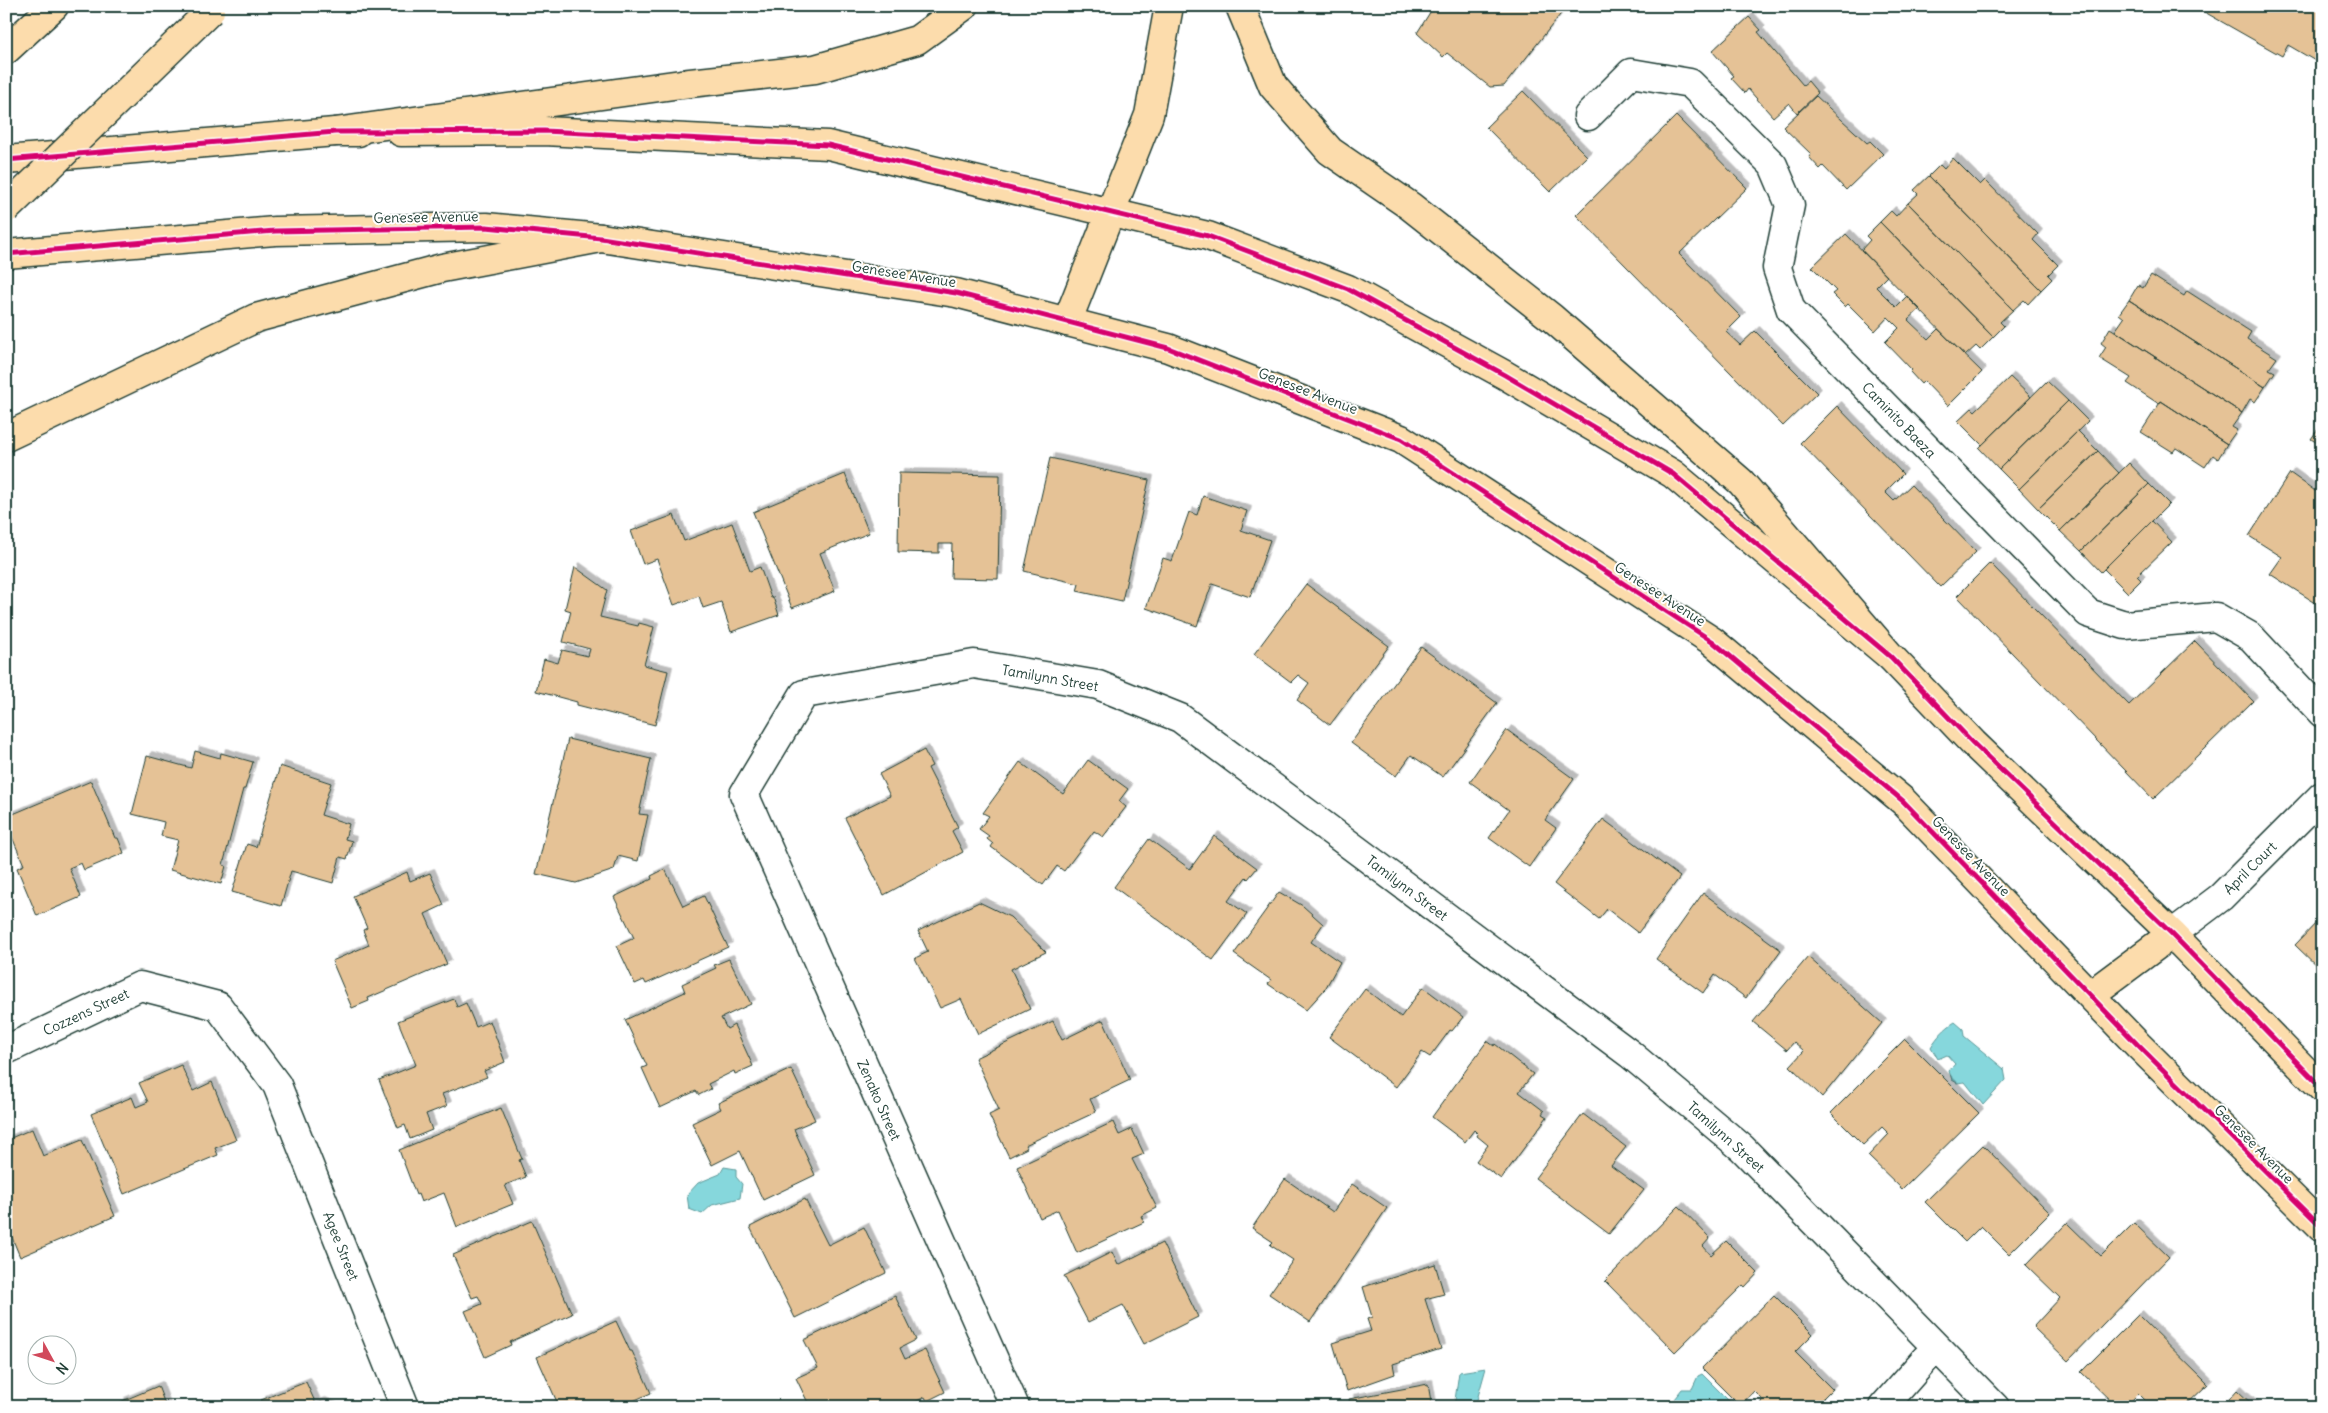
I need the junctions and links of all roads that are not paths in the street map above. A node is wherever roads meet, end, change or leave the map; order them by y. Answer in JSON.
{"nodes":[{"id":1,"x":54,"y":6,"type":"edge"},
{"id":2,"x":964,"y":6,"type":"edge"},
{"id":3,"x":1169,"y":6,"type":"edge"},
{"id":4,"x":1240,"y":6,"type":"edge"},
{"id":5,"x":212,"y":9,"type":"edge"},
{"id":6,"x":6,"y":50,"type":"edge"},
{"id":7,"x":1588,"y":116,"type":"dead end"},
{"id":8,"x":334,"y":132,"type":"junction"},
{"id":9,"x":6,"y":160,"type":"edge"},
{"id":10,"x":6,"y":209,"type":"edge"},
{"id":11,"x":1111,"y":212,"type":"junction"},
{"id":12,"x":601,"y":238,"type":"junction"},
{"id":13,"x":6,"y":254,"type":"edge"},
{"id":14,"x":1067,"y":322,"type":"junction"},
{"id":15,"x":6,"y":437,"type":"edge"},
{"id":16,"x":1891,"y":657,"type":"junction"},
{"id":17,"x":2322,"y":712,"type":"edge"},
{"id":18,"x":744,"y":794,"type":"joint"},
{"id":19,"x":2322,"y":796,"type":"edge"},
{"id":20,"x":2172,"y":934,"type":"junction"},
{"id":21,"x":2090,"y":995,"type":"junction"},
{"id":22,"x":6,"y":1050,"type":"edge"},
{"id":23,"x":276,"y":1085,"type":"joint"},
{"id":24,"x":2322,"y":1088,"type":"edge"},
{"id":25,"x":2322,"y":1227,"type":"edge"},
{"id":26,"x":1936,"y":1347,"type":"junction"},
{"id":27,"x":406,"y":1407,"type":"edge"},
{"id":28,"x":1015,"y":1407,"type":"edge"},
{"id":29,"x":1883,"y":1407,"type":"edge"},
{"id":30,"x":1995,"y":1407,"type":"edge"}],
"edges":[{"from":1,"to":6,"type":"main road"},
{"from":2,"to":8,"type":"main road"},
{"from":3,"to":11,"type":"main road"},
{"from":4,"to":16,"type":"main road"},
{"from":5,"to":10,"type":"main road","bridge":true},
{"from":7,"to":17,"type":"street","name":"Caminito Baeza"},
{"from":8,"to":9,"type":"main road"},
{"from":8,"to":11,"type":"main road"},
{"from":11,"to":14,"type":"main road"},
{"from":11,"to":16,"type":"main road"},
{"from":12,"to":13,"type":"main road","name":"Genesee Avenue"},
{"from":12,"to":14,"type":"main road","name":"Genesee Avenue"},
{"from":12,"to":15,"type":"main road"},
{"from":14,"to":21,"type":"main road","name":"Genesee Avenue"},
{"from":16,"to":20,"type":"main road"},
{"from":18,"to":26,"type":"street","name":"Tamilynn Street"},
{"from":18,"to":28,"type":"street","name":"Zenako Street"},
{"from":19,"to":20,"type":"street","name":"April Court"},
{"from":20,"to":21,"type":"main road"},
{"from":20,"to":24,"type":"main road"},
{"from":21,"to":25,"type":"main road","name":"Genesee Avenue"},
{"from":22,"to":23,"type":"street","name":"Cozzens Street"},
{"from":23,"to":27,"type":"street","name":"Agee Street"},
{"from":26,"to":29,"type":"street"},
{"from":26,"to":30,"type":"street","name":"Tamilynn Street"}]}
